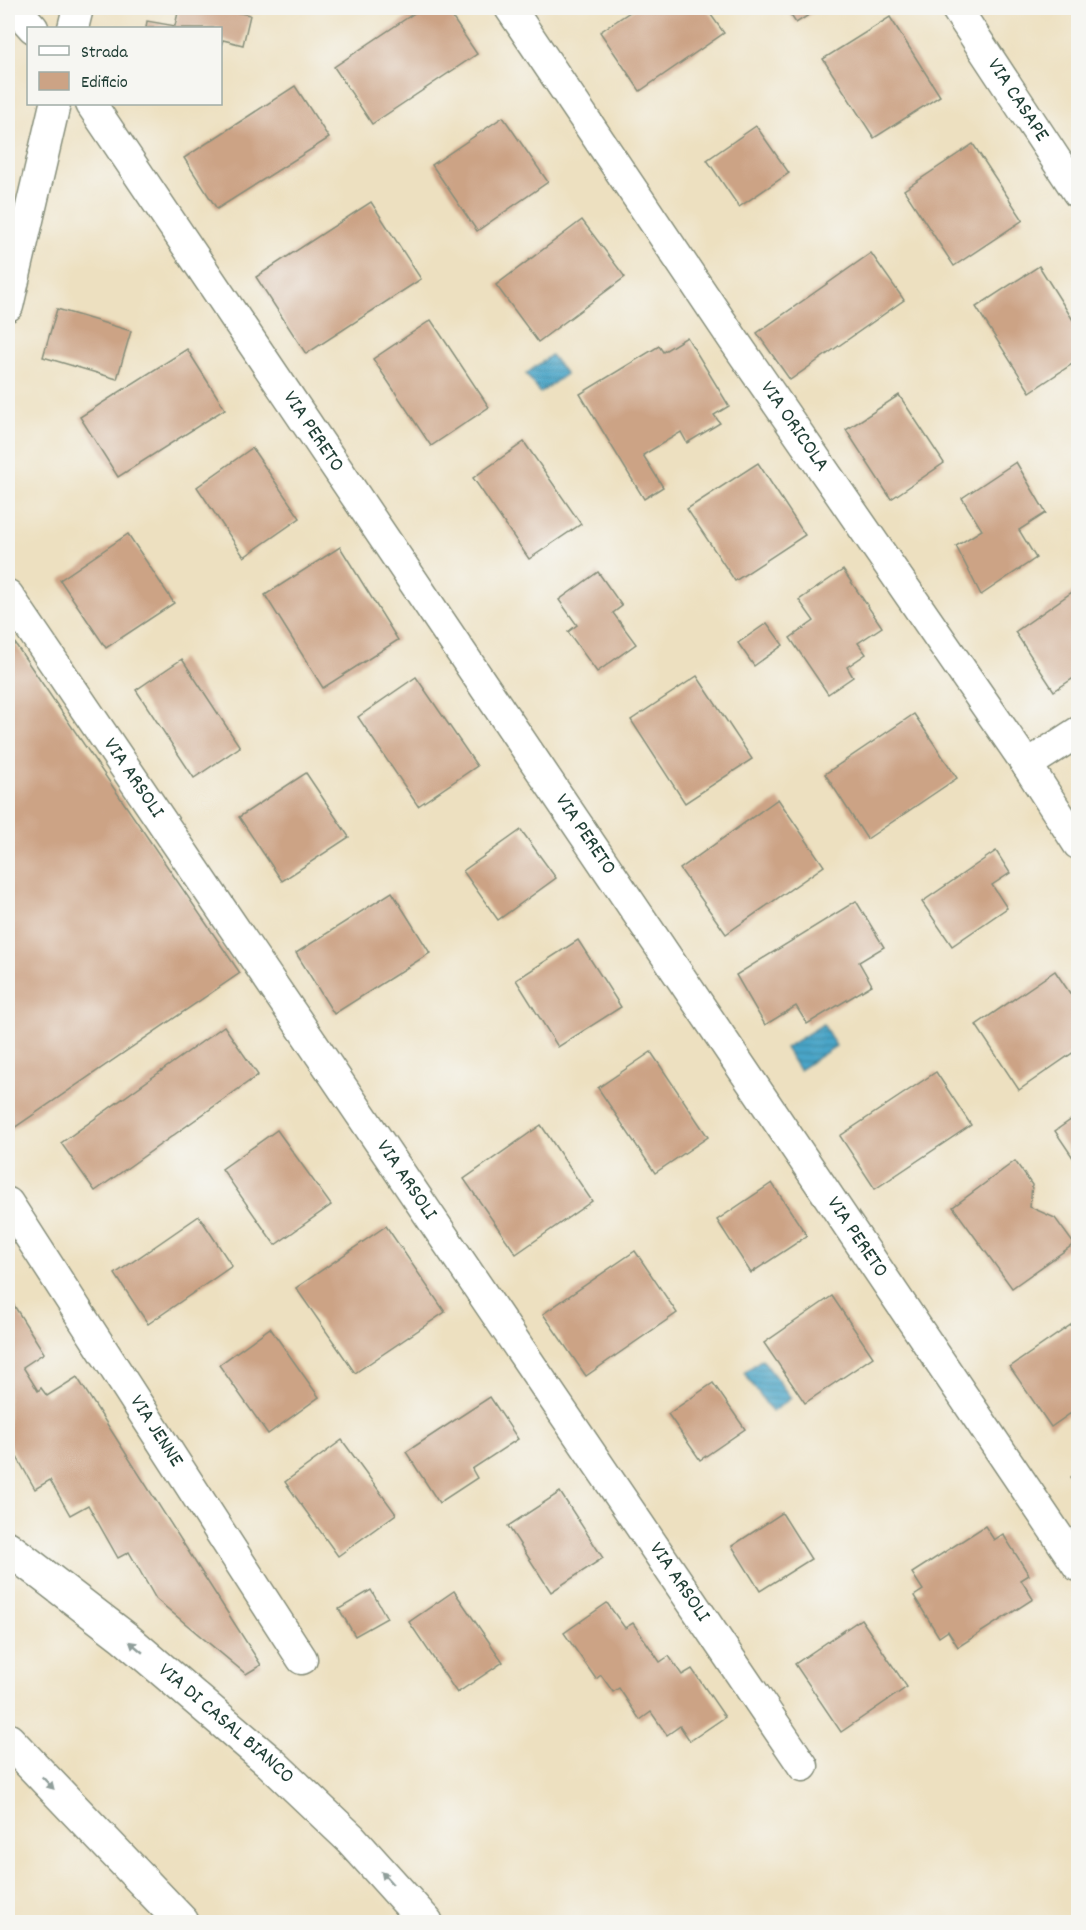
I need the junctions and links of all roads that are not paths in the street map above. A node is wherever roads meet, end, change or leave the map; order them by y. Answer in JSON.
{"nodes":[{"id":1,"x":15,"y":8,"type":"edge"},
{"id":2,"x":78,"y":8,"type":"edge"},
{"id":3,"x":510,"y":8,"type":"edge"},
{"id":4,"x":956,"y":8,"type":"edge"},
{"id":5,"x":32,"y":27,"type":"edge"},
{"id":6,"x":73,"y":27,"type":"edge"},
{"id":7,"x":55,"y":105,"type":"edge"},
{"id":8,"x":92,"y":105,"type":"edge"},
{"id":9,"x":1078,"y":193,"type":"edge"},
{"id":10,"x":8,"y":306,"type":"edge"},
{"id":11,"x":8,"y":595,"type":"edge"},
{"id":12,"x":1078,"y":732,"type":"edge"},
{"id":13,"x":1027,"y":765,"type":"junction"},
{"id":14,"x":1078,"y":844,"type":"edge"},
{"id":15,"x":8,"y":1203,"type":"edge"},
{"id":16,"x":8,"y":1548,"type":"edge"},
{"id":17,"x":1078,"y":1566,"type":"edge"},
{"id":18,"x":302,"y":1659,"type":"dead end"},
{"id":19,"x":8,"y":1740,"type":"edge"},
{"id":20,"x":803,"y":1766,"type":"dead end"},
{"id":21,"x":182,"y":1923,"type":"edge"},
{"id":22,"x":426,"y":1923,"type":"edge"}],
"edges":[{"from":1,"to":5,"type":"street"},
{"from":2,"to":6,"type":"street"},
{"from":3,"to":13,"type":"street","name":"VIA ORICOLA"},
{"from":4,"to":9,"type":"street","name":"VIA CASAPE"},
{"from":7,"to":10,"type":"street"},
{"from":8,"to":17,"type":"street","name":"VIA PERETO"},
{"from":11,"to":20,"type":"street","name":"VIA ARSOLI"},
{"from":12,"to":13,"type":"street"},
{"from":13,"to":14,"type":"street","name":"VIA ORICOLA"},
{"from":15,"to":18,"type":"street","name":"VIA JENNE"},
{"from":22,"to":16,"type":"main road","name":"VIA DI CASAL BIANCO","one_way":true},
{"from":19,"to":21,"type":"main road","one_way":true}]}
